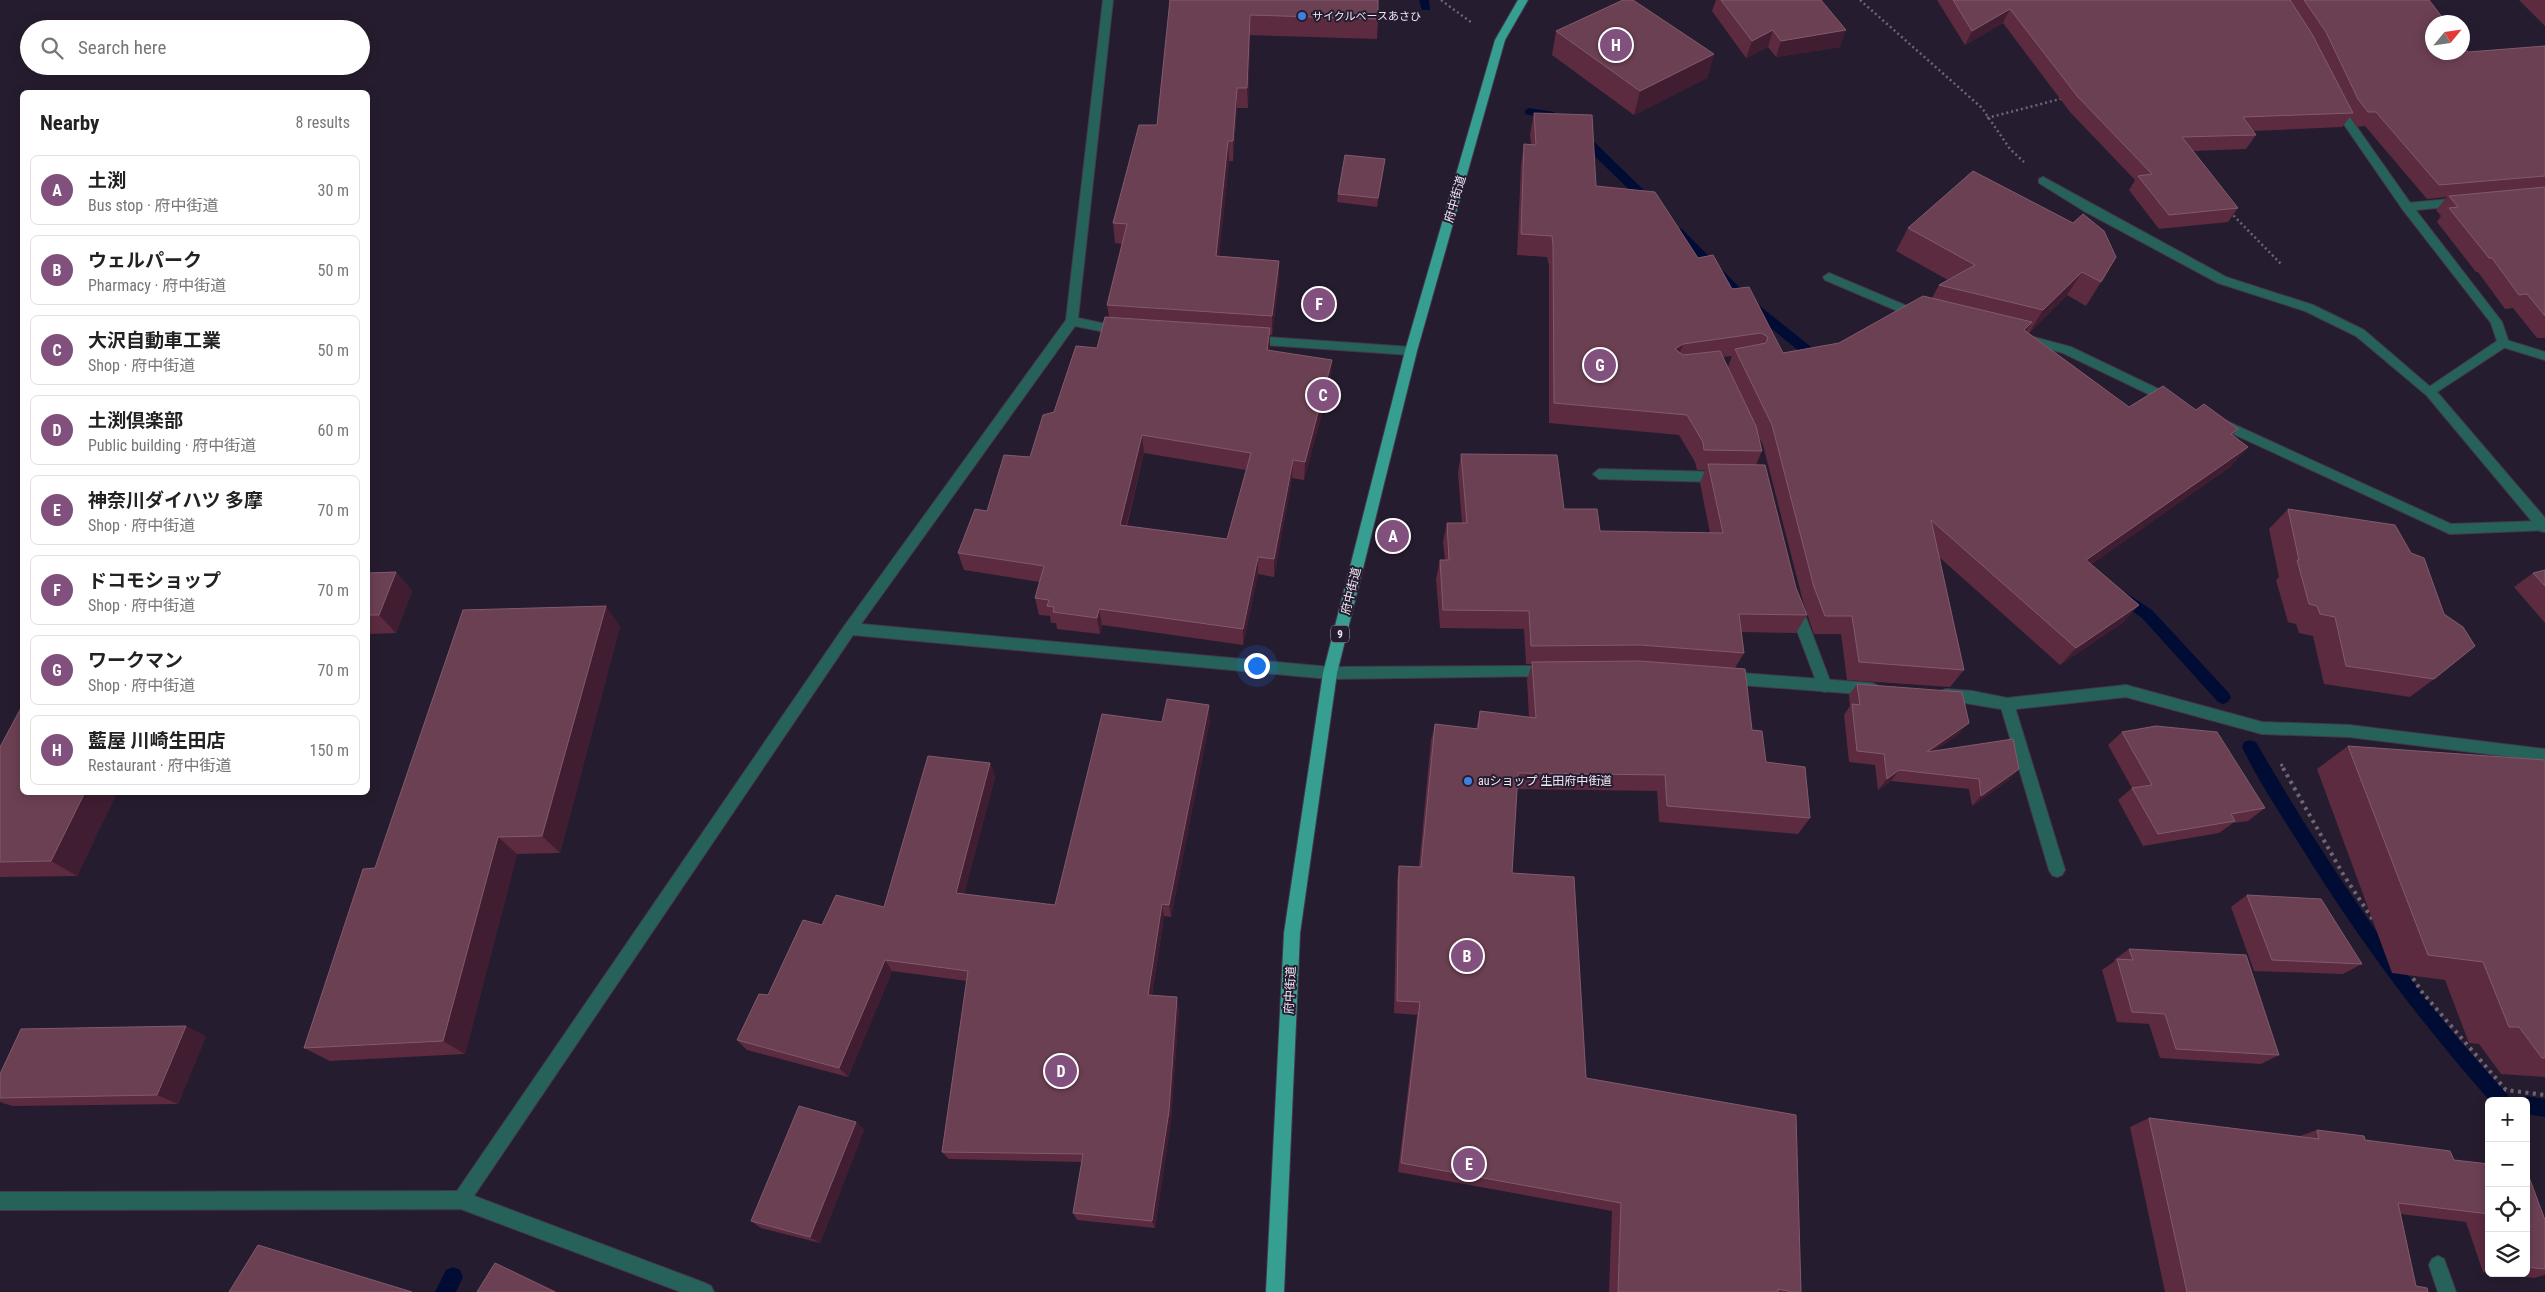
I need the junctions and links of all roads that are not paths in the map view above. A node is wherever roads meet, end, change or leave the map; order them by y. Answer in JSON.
{"nodes":[{"id":1,"x":1108,"y":0,"type":"edge"},
{"id":2,"x":1523,"y":0,"type":"edge"},
{"id":3,"x":2333,"y":98,"type":"edge"},
{"id":4,"x":2044,"y":181,"type":"road end"},
{"id":5,"x":2476,"y":200,"type":"edge"},
{"id":6,"x":2407,"y":207,"type":"junction"},
{"id":7,"x":1829,"y":277,"type":"dead end"},
{"id":8,"x":1932,"y":315,"type":"edge"},
{"id":9,"x":1072,"y":321,"type":"junction"},
{"id":10,"x":1136,"y":332,"type":"edge"},
{"id":11,"x":2013,"y":335,"type":"edge"},
{"id":12,"x":1234,"y":339,"type":"edge"},
{"id":13,"x":2504,"y":343,"type":"junction"},
{"id":14,"x":1411,"y":351,"type":"junction"},
{"id":15,"x":2545,"y":356,"type":"edge"},
{"id":16,"x":2428,"y":391,"type":"junction"},
{"id":17,"x":2183,"y":405,"type":"edge"},
{"id":18,"x":2210,"y":418,"type":"edge"},
{"id":19,"x":1599,"y":474,"type":"dead end"},
{"id":20,"x":1734,"y":477,"type":"edge"},
{"id":21,"x":2544,"y":526,"type":"edge"},
{"id":22,"x":1793,"y":597,"type":"edge"},
{"id":23,"x":850,"y":629,"type":"junction"},
{"id":24,"x":1564,"y":672,"type":"edge"},
{"id":25,"x":1330,"y":674,"type":"junction"},
{"id":26,"x":1719,"y":678,"type":"edge"},
{"id":27,"x":1825,"y":686,"type":"junction"},
{"id":28,"x":1884,"y":690,"type":"edge"},
{"id":29,"x":1933,"y":694,"type":"edge"},
{"id":30,"x":2007,"y":704,"type":"junction"},
{"id":31,"x":2545,"y":755,"type":"edge"},
{"id":32,"x":2056,"y":870,"type":"dead end"},
{"id":33,"x":461,"y":1200,"type":"junction"},
{"id":34,"x":0,"y":1201,"type":"edge"},
{"id":35,"x":2438,"y":1265,"type":"dead end"},
{"id":36,"x":704,"y":1292,"type":"edge"},
{"id":37,"x":1276,"y":1292,"type":"edge"},
{"id":38,"x":2447,"y":1292,"type":"edge"}],
"edges":[{"from":1,"to":9,"type":"street"},
{"from":2,"to":14,"type":"main road","name":"府中街道","number":"9"},
{"from":3,"to":6,"type":"street"},
{"from":4,"to":16,"type":"street"},
{"from":5,"to":6,"type":"street"},
{"from":6,"to":13,"type":"street"},
{"from":7,"to":8,"type":"street"},
{"from":9,"to":10,"type":"street"},
{"from":9,"to":23,"type":"street"},
{"from":11,"to":17,"type":"street"},
{"from":12,"to":14,"type":"street"},
{"from":13,"to":15,"type":"street"},
{"from":13,"to":16,"type":"street"},
{"from":14,"to":25,"type":"main road","name":"府中街道","number":"9"},
{"from":16,"to":21,"type":"street"},
{"from":18,"to":21,"type":"street"},
{"from":19,"to":20,"type":"street"},
{"from":22,"to":27,"type":"street"},
{"from":23,"to":25,"type":"street"},
{"from":23,"to":33,"type":"street"},
{"from":24,"to":25,"type":"street"},
{"from":25,"to":37,"type":"main road","name":"府中街道","number":"9"},
{"from":26,"to":27,"type":"street"},
{"from":27,"to":28,"type":"street"},
{"from":29,"to":30,"type":"street"},
{"from":30,"to":31,"type":"street"},
{"from":30,"to":32,"type":"street"},
{"from":33,"to":34,"type":"street"},
{"from":33,"to":36,"type":"street"},
{"from":35,"to":38,"type":"street"}]}
